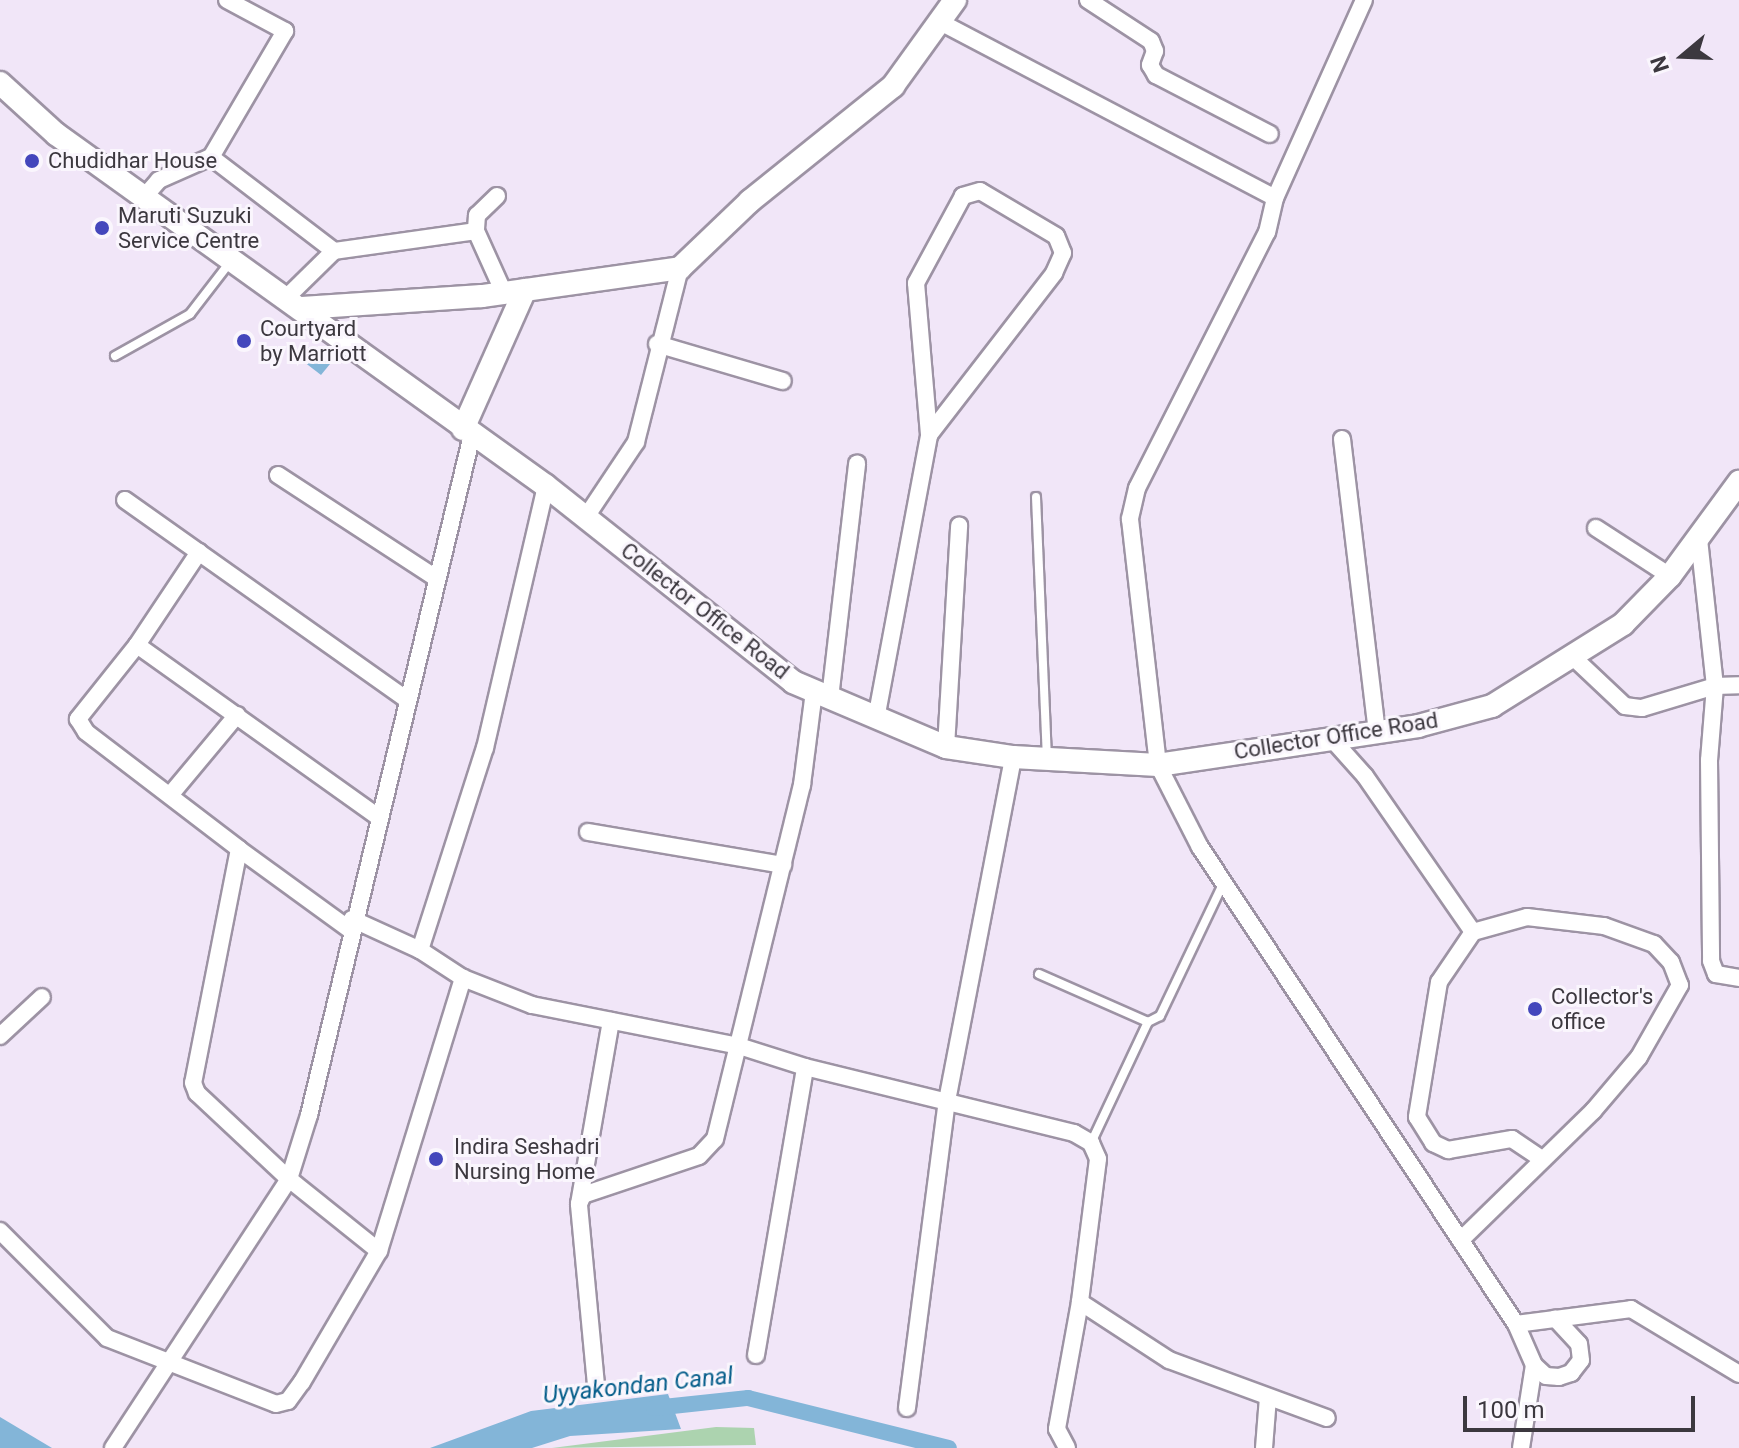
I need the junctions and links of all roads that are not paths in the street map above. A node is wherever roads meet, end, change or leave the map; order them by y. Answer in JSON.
{"nodes":[{"id":1,"x":227,"y":0,"type":"edge"},
{"id":2,"x":955,"y":0,"type":"edge"},
{"id":3,"x":1088,"y":0,"type":"edge"},
{"id":4,"x":1364,"y":0,"type":"edge"},
{"id":5,"x":942,"y":23,"type":"junction"},
{"id":6,"x":0,"y":83,"type":"edge"},
{"id":7,"x":1270,"y":134,"type":"dead end"},
{"id":8,"x":211,"y":157,"type":"junction"},
{"id":9,"x":145,"y":196,"type":"junction"},
{"id":10,"x":497,"y":196,"type":"dead end"},
{"id":11,"x":1275,"y":198,"type":"junction"},
{"id":12,"x":476,"y":231,"type":"junction"},
{"id":13,"x":334,"y":251,"type":"junction"},
{"id":14,"x":233,"y":258,"type":"junction"},
{"id":15,"x":680,"y":268,"type":"junction"},
{"id":16,"x":514,"y":292,"type":"junction"},
{"id":17,"x":294,"y":303,"type":"junction"},
{"id":18,"x":657,"y":344,"type":"junction"},
{"id":19,"x":115,"y":356,"type":"dead end"},
{"id":20,"x":783,"y":381,"type":"dead end"},
{"id":21,"x":468,"y":432,"type":"junction"},
{"id":22,"x":929,"y":435,"type":"junction"},
{"id":23,"x":1342,"y":439,"type":"dead end"},
{"id":24,"x":857,"y":464,"type":"dead end"},
{"id":25,"x":278,"y":475,"type":"dead end"},
{"id":26,"x":1739,"y":482,"type":"edge"},
{"id":27,"x":546,"y":486,"type":"junction"},
{"id":28,"x":1036,"y":497,"type":"dead end"},
{"id":29,"x":125,"y":500,"type":"dead end"},
{"id":30,"x":586,"y":517,"type":"junction"},
{"id":31,"x":959,"y":525,"type":"dead end"},
{"id":32,"x":1596,"y":528,"type":"dead end"},
{"id":33,"x":1699,"y":539,"type":"junction"},
{"id":34,"x":199,"y":552,"type":"junction"},
{"id":35,"x":1670,"y":576,"type":"junction"},
{"id":36,"x":436,"y":578,"type":"junction"},
{"id":37,"x":137,"y":645,"type":"junction"},
{"id":38,"x":1574,"y":658,"type":"junction"},
{"id":39,"x":1739,"y":685,"type":"edge"},
{"id":40,"x":1715,"y":686,"type":"junction"},
{"id":41,"x":822,"y":695,"type":"junction"},
{"id":42,"x":405,"y":698,"type":"junction"},
{"id":43,"x":237,"y":715,"type":"junction"},
{"id":44,"x":876,"y":719,"type":"junction"},
{"id":45,"x":1377,"y":732,"type":"junction"},
{"id":46,"x":1331,"y":738,"type":"junction"},
{"id":47,"x":946,"y":747,"type":"junction"},
{"id":48,"x":1013,"y":757,"type":"junction"},
{"id":49,"x":1047,"y":758,"type":"junction"},
{"id":50,"x":1158,"y":765,"type":"junction"},
{"id":51,"x":171,"y":794,"type":"junction"},
{"id":52,"x":377,"y":816,"type":"junction"},
{"id":53,"x":588,"y":832,"type":"dead end"},
{"id":54,"x":239,"y":849,"type":"junction"},
{"id":55,"x":783,"y":865,"type":"junction"},
{"id":56,"x":1224,"y":884,"type":"junction"},
{"id":57,"x":351,"y":924,"type":"junction"},
{"id":58,"x":1473,"y":932,"type":"junction"},
{"id":59,"x":420,"y":950,"type":"junction"},
{"id":60,"x":1039,"y":974,"type":"dead end"},
{"id":61,"x":463,"y":978,"type":"junction"},
{"id":62,"x":1739,"y":978,"type":"edge"},
{"id":63,"x":42,"y":997,"type":"dead end"},
{"id":64,"x":611,"y":1021,"type":"junction"},
{"id":65,"x":1148,"y":1022,"type":"junction"},
{"id":66,"x":0,"y":1036,"type":"edge"},
{"id":67,"x":739,"y":1046,"type":"junction"},
{"id":68,"x":805,"y":1067,"type":"junction"},
{"id":69,"x":947,"y":1101,"type":"junction"},
{"id":70,"x":1091,"y":1143,"type":"junction"},
{"id":71,"x":1543,"y":1160,"type":"junction"},
{"id":72,"x":289,"y":1179,"type":"junction"},
{"id":73,"x":579,"y":1204,"type":"junction"},
{"id":74,"x":0,"y":1231,"type":"edge"},
{"id":75,"x":1461,"y":1240,"type":"junction"},
{"id":76,"x":379,"y":1251,"type":"junction"},
{"id":77,"x":1080,"y":1302,"type":"junction"},
{"id":78,"x":1555,"y":1318,"type":"junction"},
{"id":79,"x":1516,"y":1324,"type":"junction"},
{"id":80,"x":756,"y":1355,"type":"dead end"},
{"id":81,"x":172,"y":1362,"type":"junction"},
{"id":82,"x":1534,"y":1365,"type":"junction"},
{"id":83,"x":1739,"y":1374,"type":"edge"},
{"id":84,"x":596,"y":1385,"type":"dead end"},
{"id":85,"x":1268,"y":1397,"type":"junction"},
{"id":86,"x":907,"y":1408,"type":"dead end"},
{"id":87,"x":1327,"y":1418,"type":"dead end"},
{"id":88,"x":113,"y":1448,"type":"edge"},
{"id":89,"x":1067,"y":1448,"type":"edge"},
{"id":90,"x":1264,"y":1448,"type":"edge"},
{"id":91,"x":1521,"y":1448,"type":"edge"}],
"edges":[{"from":1,"to":8,"type":"street"},
{"from":2,"to":5,"type":"main road"},
{"from":3,"to":7,"type":"street"},
{"from":4,"to":11,"type":"street"},
{"from":5,"to":11,"type":"street"},
{"from":5,"to":15,"type":"main road"},
{"from":6,"to":9,"type":"main road","name":"Collector Office Road"},
{"from":8,"to":9,"type":"street"},
{"from":8,"to":13,"type":"street"},
{"from":9,"to":14,"type":"main road","name":"Collector Office Road"},
{"from":10,"to":12,"type":"street"},
{"from":11,"to":50,"type":"street"},
{"from":12,"to":13,"type":"street"},
{"from":12,"to":16,"type":"street"},
{"from":13,"to":17,"type":"street"},
{"from":14,"to":17,"type":"main road","name":"Collector Office Road"},
{"from":14,"to":19,"type":"lane"},
{"from":15,"to":16,"type":"main road"},
{"from":15,"to":18,"type":"street"},
{"from":16,"to":17,"type":"main road"},
{"from":16,"to":21,"type":"main road"},
{"from":17,"to":21,"type":"main road","name":"Collector Office Road"},
{"from":18,"to":20,"type":"street"},
{"from":18,"to":30,"type":"street"},
{"from":21,"to":27,"type":"main road","name":"Collector Office Road"},
{"from":21,"to":36,"type":"street"},
{"from":22,"to":22,"type":"street"},
{"from":22,"to":44,"type":"street"},
{"from":23,"to":45,"type":"street"},
{"from":24,"to":41,"type":"street"},
{"from":25,"to":36,"type":"street"},
{"from":26,"to":33,"type":"main road","name":"Collector Office Road"},
{"from":27,"to":30,"type":"main road","name":"Collector Office Road"},
{"from":27,"to":59,"type":"street"},
{"from":28,"to":49,"type":"lane"},
{"from":29,"to":34,"type":"street"},
{"from":30,"to":41,"type":"main road","name":"Collector Office Road"},
{"from":31,"to":47,"type":"street"},
{"from":32,"to":35,"type":"street"},
{"from":33,"to":35,"type":"main road","name":"Collector Office Road"},
{"from":33,"to":40,"type":"street"},
{"from":34,"to":37,"type":"street"},
{"from":34,"to":42,"type":"street"},
{"from":35,"to":38,"type":"main road","name":"Collector Office Road"},
{"from":36,"to":42,"type":"street"},
{"from":37,"to":43,"type":"street"},
{"from":37,"to":51,"type":"street"},
{"from":38,"to":40,"type":"street"},
{"from":38,"to":45,"type":"main road","name":"Collector Office Road"},
{"from":39,"to":40,"type":"street"},
{"from":40,"to":62,"type":"street"},
{"from":41,"to":44,"type":"main road","name":"Collector Office Road"},
{"from":41,"to":55,"type":"street"},
{"from":42,"to":52,"type":"street"},
{"from":43,"to":51,"type":"street"},
{"from":43,"to":52,"type":"street"},
{"from":44,"to":47,"type":"main road","name":"Collector Office Road"},
{"from":45,"to":46,"type":"main road","name":"Collector Office Road"},
{"from":46,"to":50,"type":"main road","name":"Collector Office Road"},
{"from":46,"to":58,"type":"street"},
{"from":47,"to":48,"type":"main road","name":"Collector Office Road"},
{"from":48,"to":49,"type":"main road","name":"Collector Office Road"},
{"from":48,"to":69,"type":"street"},
{"from":49,"to":50,"type":"main road","name":"Collector Office Road"},
{"from":50,"to":56,"type":"street"},
{"from":51,"to":54,"type":"street"},
{"from":52,"to":57,"type":"street"},
{"from":53,"to":55,"type":"street"},
{"from":54,"to":57,"type":"street"},
{"from":54,"to":72,"type":"street"},
{"from":55,"to":67,"type":"street"},
{"from":56,"to":65,"type":"lane"},
{"from":56,"to":75,"type":"street"},
{"from":57,"to":59,"type":"street"},
{"from":57,"to":72,"type":"street"},
{"from":58,"to":71,"type":"street"},
{"from":58,"to":71,"type":"street"},
{"from":59,"to":61,"type":"street"},
{"from":60,"to":65,"type":"lane"},
{"from":61,"to":64,"type":"street"},
{"from":61,"to":76,"type":"street"},
{"from":63,"to":66,"type":"street"},
{"from":64,"to":67,"type":"street"},
{"from":64,"to":73,"type":"street"},
{"from":65,"to":70,"type":"lane"},
{"from":67,"to":68,"type":"street"},
{"from":67,"to":73,"type":"street"},
{"from":68,"to":69,"type":"street"},
{"from":68,"to":80,"type":"street"},
{"from":69,"to":70,"type":"street"},
{"from":69,"to":86,"type":"street"},
{"from":70,"to":77,"type":"street"},
{"from":71,"to":75,"type":"street"},
{"from":72,"to":76,"type":"street"},
{"from":72,"to":81,"type":"street"},
{"from":73,"to":84,"type":"street"},
{"from":74,"to":81,"type":"street"},
{"from":75,"to":79,"type":"street"},
{"from":76,"to":81,"type":"street"},
{"from":77,"to":85,"type":"street"},
{"from":77,"to":89,"type":"street"},
{"from":78,"to":79,"type":"street"},
{"from":78,"to":82,"type":"street"},
{"from":78,"to":83,"type":"street"},
{"from":79,"to":82,"type":"street"},
{"from":81,"to":88,"type":"street"},
{"from":82,"to":91,"type":"street"},
{"from":85,"to":87,"type":"street"},
{"from":85,"to":90,"type":"street"}]}
